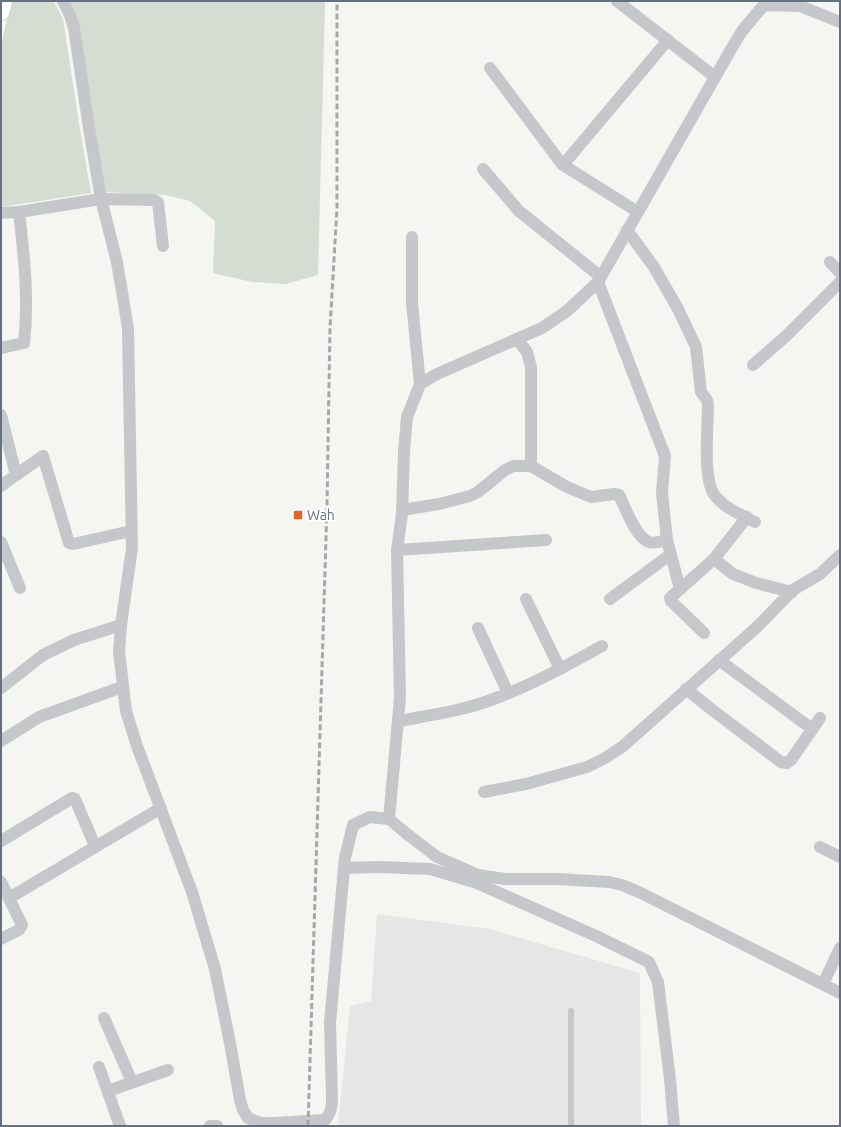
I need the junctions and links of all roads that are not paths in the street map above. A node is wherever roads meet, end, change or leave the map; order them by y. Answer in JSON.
{"nodes":[{"id":1,"x":4,"y":1,"type":"edge"},
{"id":2,"x":63,"y":1,"type":"edge"},
{"id":3,"x":617,"y":1,"type":"edge"},
{"id":4,"x":762,"y":4,"type":"edge"},
{"id":5,"x":1,"y":12,"type":"edge"},
{"id":6,"x":840,"y":22,"type":"edge"},
{"id":7,"x":668,"y":40,"type":"junction"},
{"id":8,"x":490,"y":68,"type":"dead end"},
{"id":9,"x":715,"y":77,"type":"junction"},
{"id":10,"x":563,"y":164,"type":"junction"},
{"id":11,"x":483,"y":169,"type":"dead end"},
{"id":12,"x":101,"y":198,"type":"junction"},
{"id":13,"x":1,"y":212,"type":"edge"},
{"id":14,"x":19,"y":212,"type":"junction"},
{"id":15,"x":638,"y":212,"type":"junction"},
{"id":16,"x":628,"y":230,"type":"junction"},
{"id":17,"x":412,"y":237,"type":"dead end"},
{"id":18,"x":163,"y":246,"type":"dead end"},
{"id":19,"x":830,"y":262,"type":"dead end"},
{"id":20,"x":840,"y":273,"type":"edge"},
{"id":21,"x":600,"y":280,"type":"junction"},
{"id":22,"x":840,"y":282,"type":"edge"},
{"id":23,"x":517,"y":339,"type":"junction"},
{"id":24,"x":1,"y":348,"type":"edge"},
{"id":25,"x":752,"y":365,"type":"dead end"},
{"id":26,"x":420,"y":384,"type":"junction"},
{"id":27,"x":1,"y":415,"type":"edge"},
{"id":28,"x":531,"y":466,"type":"junction"},
{"id":29,"x":16,"y":475,"type":"junction"},
{"id":30,"x":1,"y":486,"type":"edge"},
{"id":31,"x":402,"y":510,"type":"junction"},
{"id":32,"x":131,"y":531,"type":"junction"},
{"id":33,"x":546,"y":540,"type":"dead end"},
{"id":34,"x":667,"y":540,"type":"junction"},
{"id":35,"x":1,"y":542,"type":"edge"},
{"id":36,"x":397,"y":550,"type":"junction"},
{"id":37,"x":671,"y":554,"type":"junction"},
{"id":38,"x":840,"y":555,"type":"edge"},
{"id":39,"x":714,"y":559,"type":"junction"},
{"id":40,"x":20,"y":588,"type":"dead end"},
{"id":41,"x":680,"y":589,"type":"junction"},
{"id":42,"x":792,"y":592,"type":"junction"},
{"id":43,"x":526,"y":599,"type":"dead end"},
{"id":44,"x":610,"y":599,"type":"dead end"},
{"id":45,"x":121,"y":625,"type":"junction"},
{"id":46,"x":478,"y":628,"type":"dead end"},
{"id":47,"x":704,"y":634,"type":"dead end"},
{"id":48,"x":602,"y":646,"type":"dead end"},
{"id":49,"x":719,"y":660,"type":"junction"},
{"id":50,"x":560,"y":669,"type":"junction"},
{"id":51,"x":122,"y":687,"type":"junction"},
{"id":52,"x":1,"y":688,"type":"edge"},
{"id":53,"x":686,"y":689,"type":"junction"},
{"id":54,"x":508,"y":693,"type":"junction"},
{"id":55,"x":820,"y":718,"type":"dead end"},
{"id":56,"x":398,"y":721,"type":"junction"},
{"id":57,"x":812,"y":730,"type":"junction"},
{"id":58,"x":1,"y":741,"type":"edge"},
{"id":59,"x":484,"y":792,"type":"dead end"},
{"id":60,"x":161,"y":808,"type":"junction"},
{"id":61,"x":389,"y":819,"type":"junction"},
{"id":62,"x":1,"y":841,"type":"edge"},
{"id":63,"x":95,"y":846,"type":"junction"},
{"id":64,"x":820,"y":847,"type":"dead end"},
{"id":65,"x":840,"y":857,"type":"edge"},
{"id":66,"x":344,"y":868,"type":"junction"},
{"id":67,"x":1,"y":882,"type":"edge"},
{"id":68,"x":9,"y":898,"type":"junction"},
{"id":69,"x":1,"y":940,"type":"edge"},
{"id":70,"x":840,"y":948,"type":"edge"},
{"id":71,"x":823,"y":984,"type":"junction"},
{"id":72,"x":840,"y":993,"type":"edge"},
{"id":73,"x":571,"y":1011,"type":"dead end"},
{"id":74,"x":104,"y":1018,"type":"dead end"},
{"id":75,"x":99,"y":1067,"type":"dead end"},
{"id":76,"x":168,"y":1070,"type":"dead end"},
{"id":77,"x":132,"y":1082,"type":"junction"},
{"id":78,"x":108,"y":1091,"type":"junction"},
{"id":79,"x":274,"y":1125,"type":"edge"},
{"id":80,"x":120,"y":1126,"type":"edge"},
{"id":81,"x":210,"y":1126,"type":"edge"},
{"id":82,"x":217,"y":1126,"type":"edge"},
{"id":83,"x":571,"y":1126,"type":"edge"},
{"id":84,"x":674,"y":1126,"type":"edge"}],
"edges":[{"from":1,"to":5,"type":"main road"},
{"from":2,"to":12,"type":"street"},
{"from":3,"to":7,"type":"street"},
{"from":4,"to":6,"type":"street"},
{"from":4,"to":9,"type":"street"},
{"from":7,"to":9,"type":"street"},
{"from":7,"to":10,"type":"street"},
{"from":8,"to":10,"type":"street"},
{"from":9,"to":15,"type":"street"},
{"from":10,"to":15,"type":"street"},
{"from":11,"to":21,"type":"street"},
{"from":12,"to":14,"type":"street"},
{"from":12,"to":18,"type":"street"},
{"from":12,"to":32,"type":"street"},
{"from":13,"to":14,"type":"street"},
{"from":14,"to":24,"type":"street"},
{"from":15,"to":16,"type":"street"},
{"from":16,"to":21,"type":"street"},
{"from":16,"to":39,"type":"street"},
{"from":17,"to":26,"type":"street"},
{"from":19,"to":20,"type":"street"},
{"from":21,"to":23,"type":"street"},
{"from":21,"to":34,"type":"street"},
{"from":22,"to":25,"type":"street"},
{"from":23,"to":26,"type":"street"},
{"from":23,"to":28,"type":"street"},
{"from":26,"to":31,"type":"street"},
{"from":27,"to":29,"type":"street"},
{"from":28,"to":31,"type":"street"},
{"from":28,"to":34,"type":"street"},
{"from":29,"to":30,"type":"street"},
{"from":29,"to":32,"type":"street"},
{"from":31,"to":36,"type":"street"},
{"from":32,"to":45,"type":"street"},
{"from":33,"to":36,"type":"street"},
{"from":34,"to":37,"type":"street"},
{"from":35,"to":40,"type":"street"},
{"from":36,"to":56,"type":"street"},
{"from":37,"to":41,"type":"street"},
{"from":37,"to":44,"type":"street"},
{"from":38,"to":42,"type":"street"},
{"from":39,"to":41,"type":"street"},
{"from":39,"to":42,"type":"street"},
{"from":41,"to":47,"type":"street"},
{"from":42,"to":49,"type":"street"},
{"from":43,"to":50,"type":"street"},
{"from":45,"to":51,"type":"street"},
{"from":45,"to":52,"type":"street"},
{"from":46,"to":54,"type":"street"},
{"from":48,"to":50,"type":"street"},
{"from":49,"to":53,"type":"street"},
{"from":49,"to":57,"type":"street"},
{"from":50,"to":54,"type":"street"},
{"from":51,"to":58,"type":"street"},
{"from":51,"to":60,"type":"street"},
{"from":53,"to":57,"type":"street"},
{"from":53,"to":59,"type":"street"},
{"from":54,"to":56,"type":"street"},
{"from":55,"to":57,"type":"street"},
{"from":56,"to":61,"type":"street"},
{"from":60,"to":63,"type":"street"},
{"from":60,"to":79,"type":"street"},
{"from":61,"to":66,"type":"street"},
{"from":61,"to":71,"type":"street"},
{"from":62,"to":63,"type":"street"},
{"from":63,"to":68,"type":"street"},
{"from":64,"to":65,"type":"street"},
{"from":66,"to":79,"type":"street"},
{"from":66,"to":84,"type":"street"},
{"from":67,"to":68,"type":"street"},
{"from":68,"to":69,"type":"street"},
{"from":70,"to":71,"type":"street"},
{"from":71,"to":72,"type":"street"},
{"from":73,"to":83,"type":"lane"},
{"from":74,"to":77,"type":"street"},
{"from":75,"to":78,"type":"street"},
{"from":76,"to":77,"type":"street"},
{"from":77,"to":78,"type":"street"},
{"from":78,"to":80,"type":"street"},
{"from":81,"to":82,"type":"street"}]}
